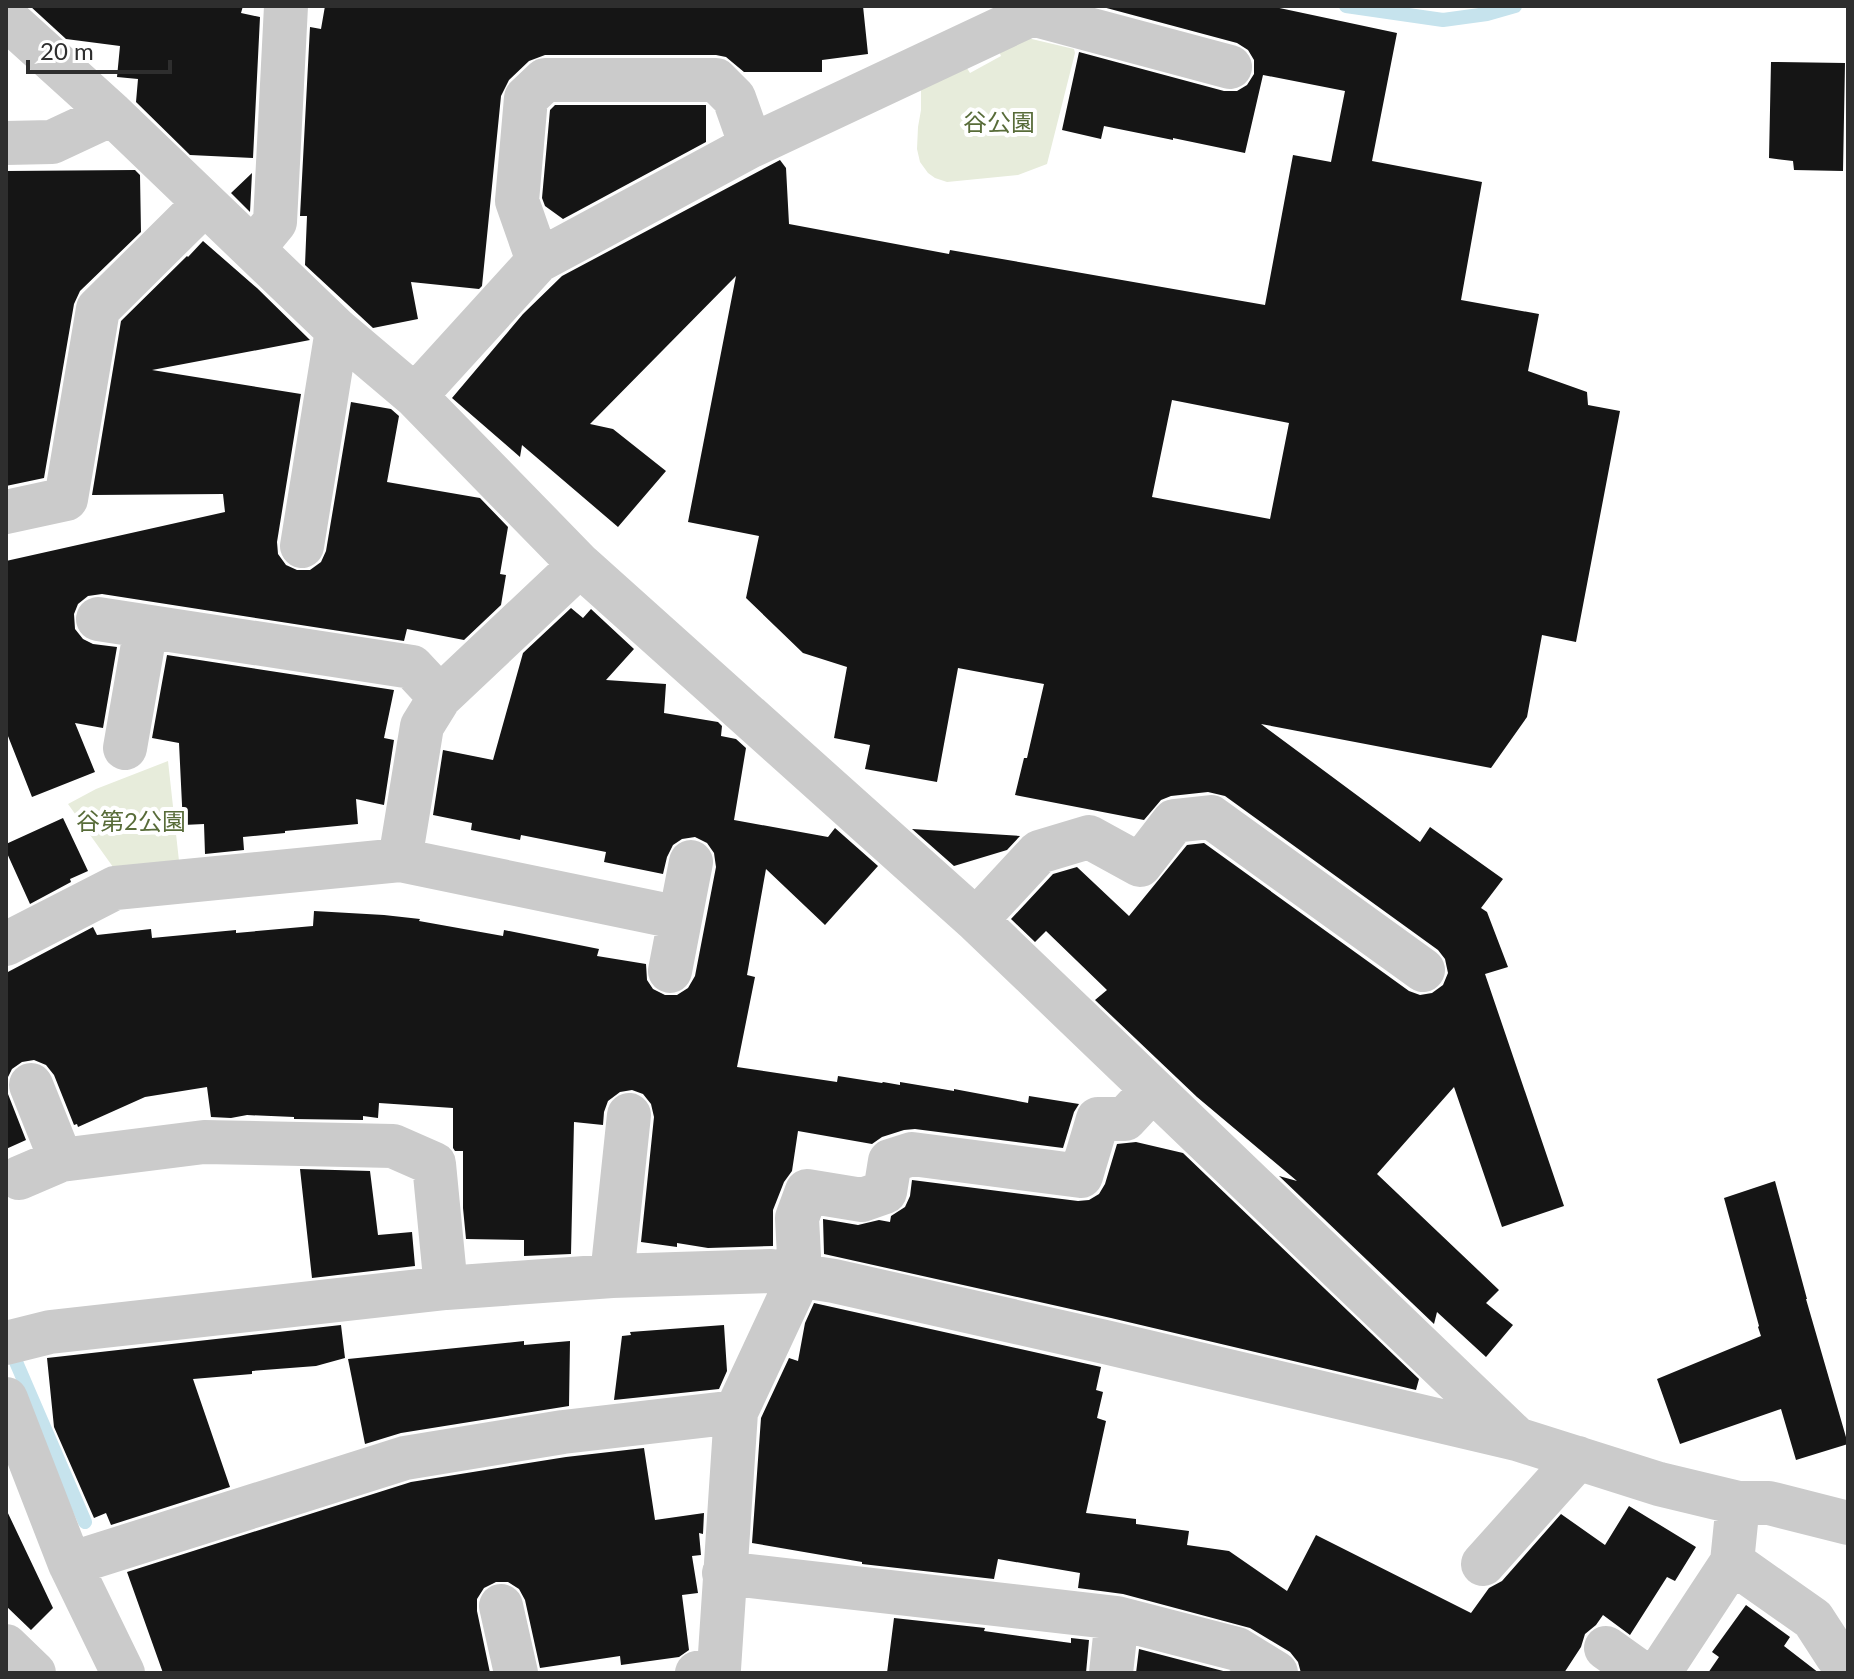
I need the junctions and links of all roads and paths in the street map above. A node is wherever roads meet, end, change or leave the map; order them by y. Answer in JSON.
{"nodes":[{"id":1,"x":286,"y":6,"type":"edge"},
{"id":2,"x":1034,"y":10,"type":"edge"},
{"id":3,"x":6,"y":18,"type":"edge"},
{"id":4,"x":1230,"y":67,"type":"dead end"},
{"id":5,"x":112,"y":114,"type":"junction"},
{"id":6,"x":6,"y":143,"type":"edge"},
{"id":7,"x":751,"y":146,"type":"junction"},
{"id":8,"x":204,"y":204,"type":"junction"},
{"id":9,"x":253,"y":249,"type":"junction"},
{"id":10,"x":538,"y":261,"type":"junction"},
{"id":11,"x":337,"y":330,"type":"junction"},
{"id":12,"x":415,"y":396,"type":"junction"},
{"id":13,"x":6,"y":512,"type":"edge"},
{"id":14,"x":302,"y":546,"type":"dead end"},
{"id":15,"x":580,"y":565,"type":"junction"},
{"id":16,"x":98,"y":619,"type":"dead end"},
{"id":17,"x":146,"y":627,"type":"junction"},
{"id":18,"x":440,"y":697,"type":"junction"},
{"id":19,"x":125,"y":748,"type":"dead end"},
{"id":20,"x":400,"y":860,"type":"junction"},
{"id":21,"x":691,"y":862,"type":"dead end"},
{"id":22,"x":680,"y":918,"type":"junction"},
{"id":23,"x":976,"y":920,"type":"junction"},
{"id":24,"x":6,"y":944,"type":"edge"},
{"id":25,"x":1423,"y":970,"type":"dead end"},
{"id":26,"x":670,"y":971,"type":"dead end"},
{"id":27,"x":31,"y":1085,"type":"dead end"},
{"id":28,"x":1152,"y":1090,"type":"junction"},
{"id":29,"x":629,"y":1115,"type":"dead end"},
{"id":30,"x":61,"y":1160,"type":"junction"},
{"id":31,"x":19,"y":1178,"type":"dead end"},
{"id":32,"x":800,"y":1275,"type":"junction"},
{"id":33,"x":612,"y":1276,"type":"junction"},
{"id":34,"x":446,"y":1288,"type":"junction"},
{"id":35,"x":6,"y":1343,"type":"edge"},
{"id":36,"x":6,"y":1399,"type":"edge"},
{"id":37,"x":736,"y":1412,"type":"junction"},
{"id":38,"x":1517,"y":1439,"type":"junction"},
{"id":39,"x":1578,"y":1458,"type":"junction"},
{"id":40,"x":1738,"y":1503,"type":"junction"},
{"id":41,"x":1848,"y":1523,"type":"edge"},
{"id":42,"x":1732,"y":1562,"type":"junction"},
{"id":43,"x":70,"y":1564,"type":"junction"},
{"id":44,"x":1483,"y":1564,"type":"dead end"},
{"id":45,"x":724,"y":1573,"type":"junction"},
{"id":46,"x":501,"y":1606,"type":"dead end"},
{"id":47,"x":1117,"y":1618,"type":"junction"},
{"id":48,"x":6,"y":1646,"type":"edge"},
{"id":49,"x":1606,"y":1648,"type":"dead end"},
{"id":50,"x":1848,"y":1664,"type":"edge"},
{"id":51,"x":711,"y":1672,"type":"edge"},
{"id":52,"x":34,"y":1673,"type":"edge"},
{"id":53,"x":123,"y":1673,"type":"edge"},
{"id":54,"x":516,"y":1673,"type":"edge"},
{"id":55,"x":1111,"y":1673,"type":"edge"},
{"id":56,"x":1276,"y":1673,"type":"edge"},
{"id":57,"x":1641,"y":1673,"type":"edge"},
{"id":58,"x":1659,"y":1673,"type":"edge"}],
"edges":[{"from":1,"to":9,"type":"street"},
{"from":2,"to":4,"type":"street"},
{"from":2,"to":7,"type":"street"},
{"from":3,"to":5,"type":"street"},
{"from":5,"to":6,"type":"street"},
{"from":5,"to":8,"type":"street"},
{"from":7,"to":10,"type":"street"},
{"from":7,"to":10,"type":"street"},
{"from":8,"to":9,"type":"street"},
{"from":8,"to":13,"type":"street"},
{"from":9,"to":11,"type":"street"},
{"from":10,"to":12,"type":"street"},
{"from":11,"to":12,"type":"street"},
{"from":11,"to":14,"type":"street"},
{"from":12,"to":15,"type":"street"},
{"from":15,"to":18,"type":"street"},
{"from":15,"to":23,"type":"street"},
{"from":16,"to":17,"type":"street"},
{"from":17,"to":18,"type":"street"},
{"from":17,"to":19,"type":"street"},
{"from":18,"to":20,"type":"street"},
{"from":20,"to":22,"type":"street"},
{"from":20,"to":24,"type":"street"},
{"from":21,"to":22,"type":"street"},
{"from":22,"to":26,"type":"street"},
{"from":23,"to":25,"type":"street"},
{"from":23,"to":28,"type":"street"},
{"from":27,"to":30,"type":"street"},
{"from":28,"to":32,"type":"street"},
{"from":28,"to":38,"type":"street"},
{"from":29,"to":33,"type":"street"},
{"from":30,"to":31,"type":"street"},
{"from":30,"to":34,"type":"street"},
{"from":32,"to":33,"type":"street"},
{"from":32,"to":37,"type":"street"},
{"from":32,"to":38,"type":"street"},
{"from":33,"to":34,"type":"street"},
{"from":34,"to":35,"type":"street"},
{"from":36,"to":43,"type":"street"},
{"from":37,"to":43,"type":"street"},
{"from":37,"to":45,"type":"street"},
{"from":38,"to":39,"type":"street"},
{"from":39,"to":40,"type":"street"},
{"from":39,"to":44,"type":"street"},
{"from":40,"to":41,"type":"street"},
{"from":40,"to":42,"type":"street"},
{"from":42,"to":50,"type":"street"},
{"from":42,"to":58,"type":"street"},
{"from":43,"to":53,"type":"street"},
{"from":45,"to":47,"type":"street"},
{"from":45,"to":51,"type":"street"},
{"from":46,"to":54,"type":"street"},
{"from":47,"to":55,"type":"street"},
{"from":47,"to":56,"type":"street"},
{"from":48,"to":52,"type":"street"},
{"from":49,"to":57,"type":"street"}]}
